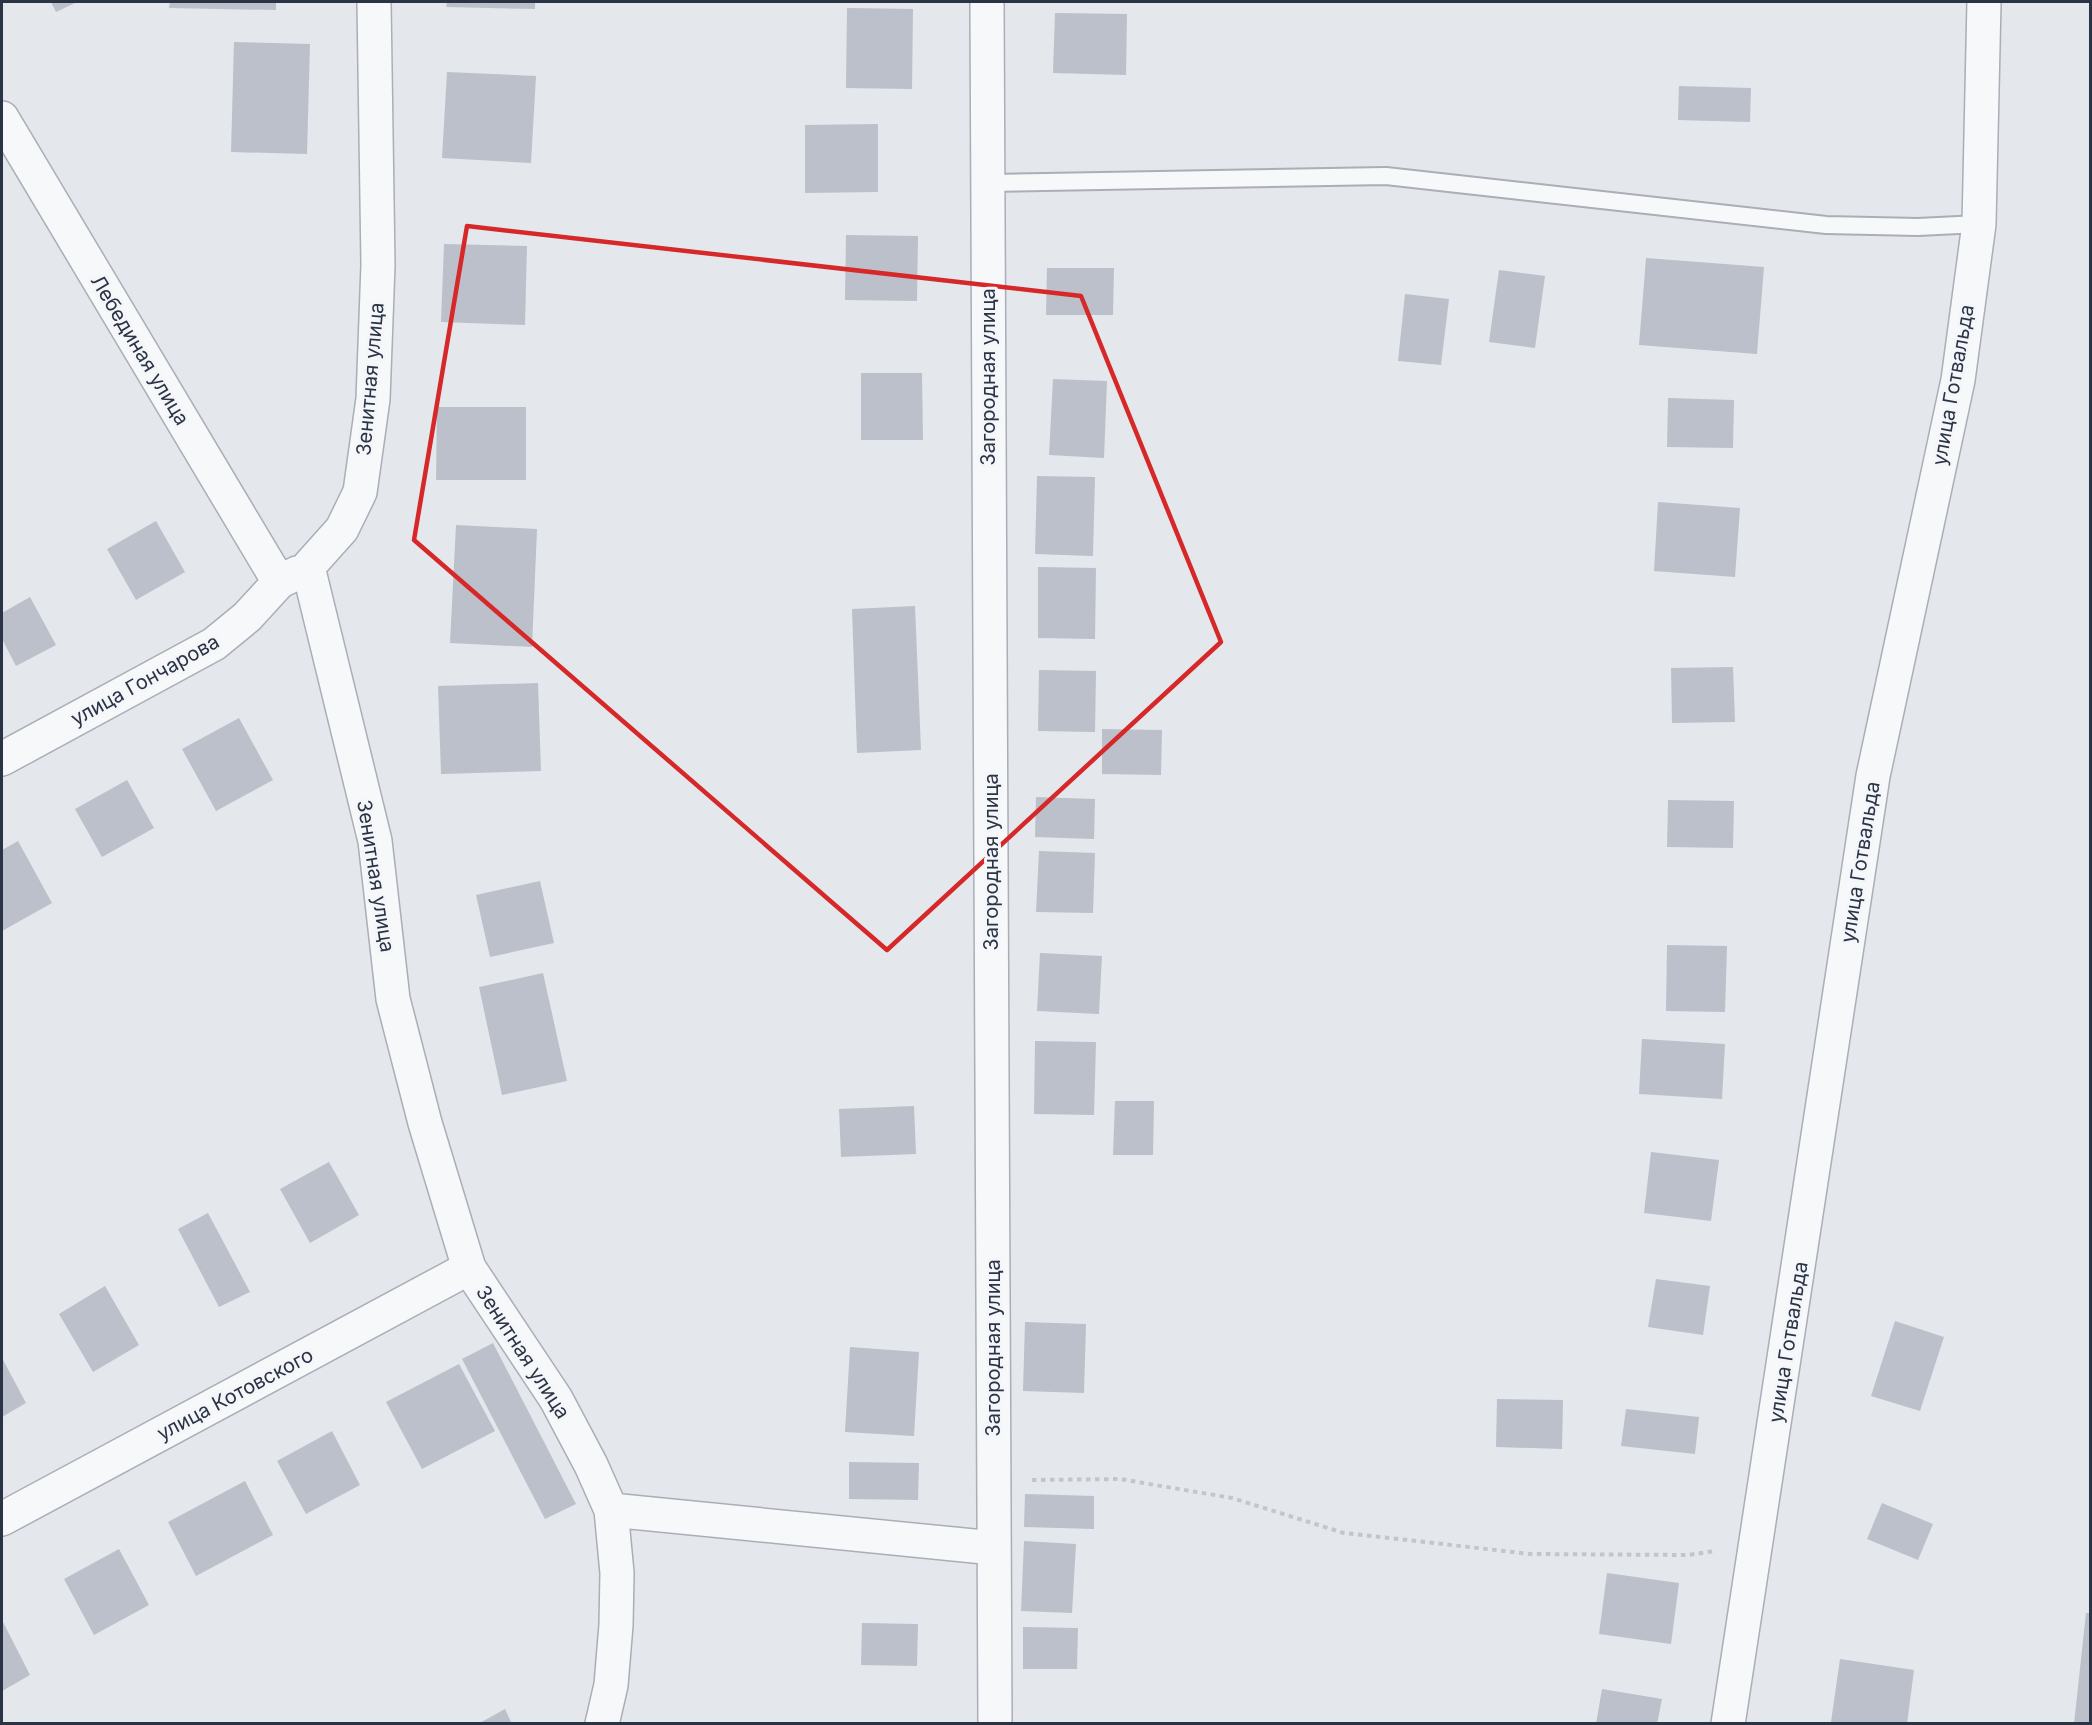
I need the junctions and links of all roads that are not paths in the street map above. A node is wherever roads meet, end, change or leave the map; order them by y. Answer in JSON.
{"nodes":[{"id":1,"x":374,"y":2,"type":"edge"},
{"id":2,"x":987,"y":2,"type":"edge"},
{"id":3,"x":1984,"y":2,"type":"edge"},
{"id":4,"x":2,"y":118,"type":"edge"},
{"id":5,"x":987,"y":183,"type":"junction"},
{"id":6,"x":1978,"y":224,"type":"junction"},
{"id":7,"x":308,"y":567,"type":"junction"},
{"id":8,"x":279,"y":582,"type":"junction"},
{"id":9,"x":2,"y":759,"type":"edge"},
{"id":10,"x":469,"y":1268,"type":"junction"},
{"id":11,"x":611,"y":1510,"type":"junction"},
{"id":12,"x":2,"y":1520,"type":"edge"},
{"id":13,"x":994,"y":1548,"type":"junction"},
{"id":14,"x":602,"y":1724,"type":"edge"},
{"id":15,"x":995,"y":1724,"type":"edge"},
{"id":16,"x":1728,"y":1724,"type":"edge"}],
"edges":[{"from":1,"to":7,"type":"street","name":"Зенитная улица"},
{"from":2,"to":5,"type":"street","name":"Загородная улица"},
{"from":3,"to":6,"type":"street","name":"улица Готвальда"},
{"from":4,"to":8,"type":"street","name":"Лебединая улица"},
{"from":5,"to":6,"type":"lane"},
{"from":5,"to":13,"type":"street","name":"Загородная улица"},
{"from":6,"to":16,"type":"street","name":"улица Готвальда"},
{"from":7,"to":8,"type":"street","name":"улица Гончарова"},
{"from":7,"to":10,"type":"street","name":"Зенитная улица"},
{"from":8,"to":9,"type":"street","name":"улица Гончарова"},
{"from":10,"to":11,"type":"street","name":"Зенитная улица"},
{"from":10,"to":12,"type":"street","name":"улица Котовского"},
{"from":11,"to":13,"type":"street"},
{"from":11,"to":14,"type":"street","name":"Зенитная улица"},
{"from":13,"to":15,"type":"street","name":"Загородная улица"}]}
